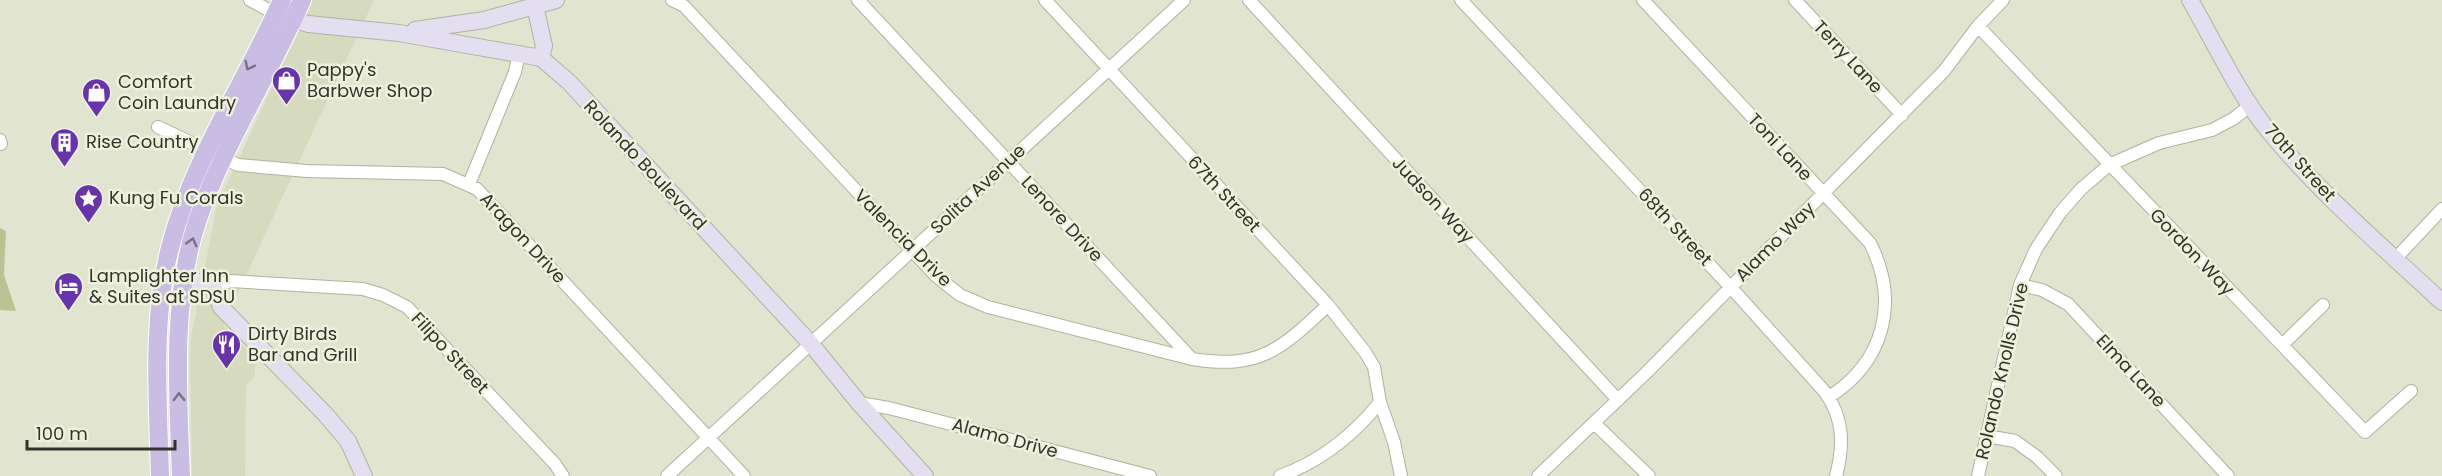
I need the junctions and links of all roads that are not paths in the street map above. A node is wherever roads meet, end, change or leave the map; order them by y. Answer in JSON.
{"nodes":[{"id":1,"x":250,"y":0,"type":"edge"},
{"id":2,"x":302,"y":0,"type":"edge"},
{"id":3,"x":556,"y":0,"type":"edge"},
{"id":4,"x":672,"y":0,"type":"edge"},
{"id":5,"x":858,"y":0,"type":"edge"},
{"id":6,"x":1045,"y":0,"type":"edge"},
{"id":7,"x":1184,"y":0,"type":"edge"},
{"id":8,"x":1249,"y":0,"type":"edge"},
{"id":9,"x":1461,"y":0,"type":"edge"},
{"id":10,"x":1643,"y":0,"type":"edge"},
{"id":11,"x":1795,"y":0,"type":"edge"},
{"id":12,"x":2003,"y":0,"type":"edge"},
{"id":13,"x":2190,"y":0,"type":"edge"},
{"id":14,"x":535,"y":6,"type":"junction"},
{"id":15,"x":279,"y":7,"type":"edge"},
{"id":16,"x":293,"y":19,"type":"junction"},
{"id":17,"x":1978,"y":26,"type":"junction"},
{"id":18,"x":399,"y":33,"type":"junction"},
{"id":19,"x":519,"y":54,"type":"junction"},
{"id":20,"x":541,"y":58,"type":"junction"},
{"id":21,"x":1108,"y":69,"type":"junction"},
{"id":22,"x":2251,"y":105,"type":"junction"},
{"id":23,"x":1902,"y":115,"type":"junction"},
{"id":24,"x":158,"y":127,"type":"dead end"},
{"id":25,"x":206,"y":150,"type":"junction"},
{"id":26,"x":224,"y":159,"type":"junction"},
{"id":27,"x":1008,"y":162,"type":"junction"},
{"id":28,"x":2109,"y":165,"type":"junction"},
{"id":29,"x":469,"y":184,"type":"junction"},
{"id":30,"x":1823,"y":194,"type":"junction"},
{"id":31,"x":2442,"y":209,"type":"edge"},
{"id":32,"x":912,"y":251,"type":"junction"},
{"id":33,"x":2396,"y":258,"type":"junction"},
{"id":34,"x":166,"y":270,"type":"junction"},
{"id":35,"x":184,"y":276,"type":"junction"},
{"id":36,"x":2020,"y":285,"type":"junction"},
{"id":37,"x":213,"y":287,"type":"junction"},
{"id":38,"x":1731,"y":287,"type":"junction"},
{"id":39,"x":2442,"y":302,"type":"edge"},
{"id":40,"x":1328,"y":305,"type":"junction"},
{"id":41,"x":2323,"y":305,"type":"dead end"},
{"id":42,"x":811,"y":344,"type":"junction"},
{"id":43,"x":2282,"y":345,"type":"junction"},
{"id":44,"x":1192,"y":359,"type":"junction"},
{"id":45,"x":2411,"y":391,"type":"dead end"},
{"id":46,"x":1829,"y":397,"type":"junction"},
{"id":47,"x":1618,"y":400,"type":"junction"},
{"id":48,"x":1380,"y":402,"type":"junction"},
{"id":49,"x":859,"y":403,"type":"junction"},
{"id":50,"x":1594,"y":423,"type":"junction"},
{"id":51,"x":1987,"y":436,"type":"junction"},
{"id":52,"x":709,"y":438,"type":"junction"},
{"id":53,"x":160,"y":476,"type":"edge"},
{"id":54,"x":181,"y":476,"type":"edge"},
{"id":55,"x":364,"y":476,"type":"edge"},
{"id":56,"x":563,"y":476,"type":"edge"},
{"id":57,"x":667,"y":476,"type":"edge"},
{"id":58,"x":744,"y":476,"type":"edge"},
{"id":59,"x":925,"y":476,"type":"edge"},
{"id":60,"x":1150,"y":476,"type":"edge"},
{"id":61,"x":1280,"y":476,"type":"edge"},
{"id":62,"x":1401,"y":476,"type":"edge"},
{"id":63,"x":1538,"y":476,"type":"edge"},
{"id":64,"x":1649,"y":476,"type":"edge"},
{"id":65,"x":1836,"y":476,"type":"edge"},
{"id":66,"x":1978,"y":476,"type":"edge"},
{"id":67,"x":2056,"y":476,"type":"edge"},
{"id":68,"x":2228,"y":476,"type":"edge"}],
"edges":[{"from":1,"to":15,"type":"street"},
{"from":2,"to":16,"type":"main road"},
{"from":3,"to":14,"type":"street"},
{"from":4,"to":32,"type":"street","name":"Valencia Drive"},
{"from":5,"to":27,"type":"street","name":"Lenore Drive"},
{"from":6,"to":21,"type":"street","name":"67th Street"},
{"from":7,"to":21,"type":"street","name":"Solita Avenue"},
{"from":8,"to":47,"type":"street","name":"Judson Way"},
{"from":9,"to":38,"type":"street","name":"68th Street"},
{"from":10,"to":30,"type":"street","name":"Toni Lane"},
{"from":11,"to":23,"type":"street","name":"Terry Lane"},
{"from":12,"to":17,"type":"street","name":"Alamo Way"},
{"from":13,"to":22,"type":"street","name":"70th Street"},
{"from":14,"to":18,"type":"street"},
{"from":14,"to":20,"type":"street"},
{"from":15,"to":16,"type":"street"},
{"from":15,"to":25,"type":"main road","one_way":true},
{"from":16,"to":18,"type":"street"},
{"from":16,"to":26,"type":"main road"},
{"from":17,"to":23,"type":"street","name":"Alamo Way"},
{"from":17,"to":28,"type":"street","name":"Gordon Way"},
{"from":18,"to":19,"type":"street"},
{"from":19,"to":20,"type":"street"},
{"from":19,"to":29,"type":"street"},
{"from":20,"to":42,"type":"street","name":"Rolando Boulevard"},
{"from":21,"to":27,"type":"street","name":"Solita Avenue"},
{"from":21,"to":40,"type":"street","name":"67th Street"},
{"from":22,"to":28,"type":"street","name":"Rolando Knolls Drive"},
{"from":22,"to":33,"type":"street","name":"70th Street"},
{"from":23,"to":30,"type":"street","name":"Alamo Way"},
{"from":24,"to":25,"type":"street","name":"Aragon Drive"},
{"from":25,"to":26,"type":"street","name":"Aragon Drive"},
{"from":25,"to":34,"type":"main road"},
{"from":26,"to":29,"type":"street","name":"Aragon Drive"},
{"from":35,"to":26,"type":"main road","one_way":true},
{"from":27,"to":32,"type":"street","name":"Solita Avenue"},
{"from":27,"to":44,"type":"street","name":"Lenore Drive"},
{"from":28,"to":36,"type":"street","name":"Rolando Knolls Drive"},
{"from":28,"to":43,"type":"street","name":"Gordon Way"},
{"from":29,"to":52,"type":"street","name":"Aragon Drive"},
{"from":30,"to":38,"type":"street","name":"Alamo Way"},
{"from":30,"to":46,"type":"street","name":"Toni Lane"},
{"from":31,"to":33,"type":"street"},
{"from":32,"to":42,"type":"street","name":"Solita Avenue"},
{"from":32,"to":44,"type":"street","name":"Valencia Drive"},
{"from":33,"to":39,"type":"street","name":"70th Street"},
{"from":34,"to":35,"type":"street"},
{"from":34,"to":53,"type":"main road"},
{"from":35,"to":37,"type":"street"},
{"from":54,"to":35,"type":"main road","one_way":true},
{"from":36,"to":51,"type":"street","name":"Rolando Knolls Drive"},
{"from":36,"to":68,"type":"street","name":"Elma Lane"},
{"from":37,"to":55,"type":"street"},
{"from":37,"to":56,"type":"street","name":"Filipo Street"},
{"from":38,"to":46,"type":"street","name":"68th Street"},
{"from":38,"to":47,"type":"street","name":"Alamo Way"},
{"from":40,"to":44,"type":"street","name":"Valencia Drive"},
{"from":40,"to":48,"type":"street","name":"67th Street"},
{"from":41,"to":43,"type":"street"},
{"from":42,"to":49,"type":"street","name":"Rolando Boulevard"},
{"from":42,"to":52,"type":"street","name":"Solita Avenue"},
{"from":43,"to":45,"type":"street","name":"Gordon Way"},
{"from":46,"to":65,"type":"street","name":"68th Street"},
{"from":47,"to":50,"type":"street","name":"Alamo Way"},
{"from":48,"to":61,"type":"street"},
{"from":48,"to":62,"type":"street","name":"67th Street"},
{"from":49,"to":59,"type":"street","name":"Rolando Boulevard"},
{"from":49,"to":60,"type":"street","name":"Alamo Drive"},
{"from":50,"to":63,"type":"street","name":"Alamo Way"},
{"from":50,"to":64,"type":"street"},
{"from":51,"to":66,"type":"street","name":"Rolando Knolls Drive"},
{"from":51,"to":67,"type":"street"},
{"from":52,"to":57,"type":"street","name":"Solita Avenue"},
{"from":52,"to":58,"type":"street","name":"Aragon Drive"}]}
